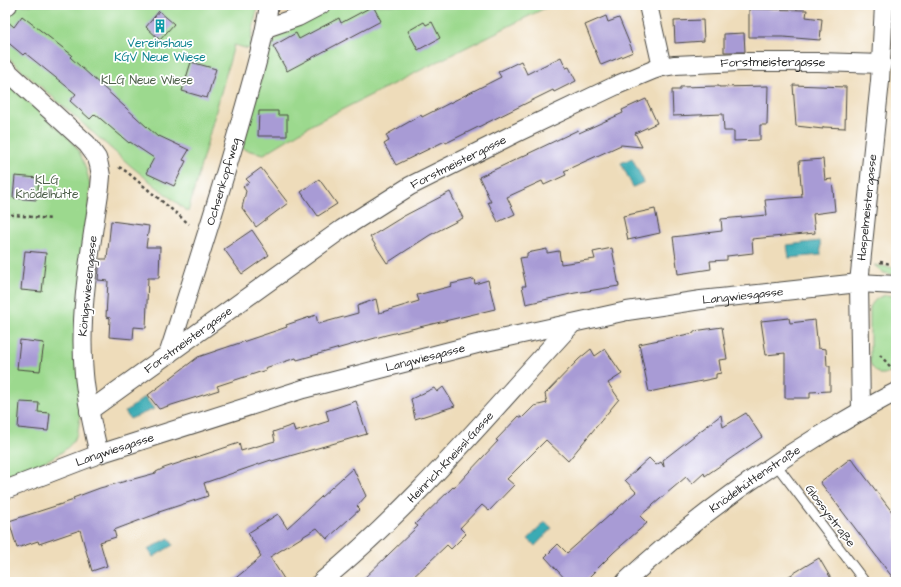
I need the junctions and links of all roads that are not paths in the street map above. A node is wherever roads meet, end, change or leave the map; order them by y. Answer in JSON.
{"nodes":[{"id":1,"x":8,"y":5,"type":"edge"},
{"id":2,"x":269,"y":5,"type":"edge"},
{"id":3,"x":321,"y":5,"type":"edge"},
{"id":4,"x":648,"y":5,"type":"edge"},
{"id":5,"x":884,"y":5,"type":"edge"},
{"id":6,"x":5,"y":7,"type":"edge"},
{"id":7,"x":266,"y":28,"type":"junction"},
{"id":8,"x":882,"y":64,"type":"junction"},
{"id":9,"x":662,"y":67,"type":"junction"},
{"id":10,"x":5,"y":69,"type":"edge"},
{"id":11,"x":859,"y":283,"type":"junction"},
{"id":12,"x":896,"y":285,"type":"edge"},
{"id":13,"x":572,"y":324,"type":"junction"},
{"id":14,"x":168,"y":355,"type":"junction"},
{"id":15,"x":896,"y":392,"type":"edge"},
{"id":16,"x":90,"y":411,"type":"junction"},
{"id":17,"x":861,"y":411,"type":"junction"},
{"id":18,"x":99,"y":454,"type":"junction"},
{"id":19,"x":775,"y":464,"type":"junction"},
{"id":20,"x":5,"y":490,"type":"edge"},
{"id":21,"x":321,"y":582,"type":"edge"},
{"id":22,"x":625,"y":582,"type":"edge"},
{"id":23,"x":865,"y":582,"type":"edge"}],
"edges":[{"from":1,"to":6,"type":"street"},
{"from":2,"to":7,"type":"street","name":"Ochsenkopfweg"},
{"from":3,"to":7,"type":"street"},
{"from":4,"to":9,"type":"street"},
{"from":5,"to":8,"type":"street","name":"Haspelmeistergasse"},
{"from":7,"to":14,"type":"street","name":"Ochsenkopfweg"},
{"from":8,"to":9,"type":"street","name":"Forstmeistergasse"},
{"from":8,"to":11,"type":"street","name":"Haspelmeistergasse"},
{"from":9,"to":14,"type":"street","name":"Forstmeistergasse"},
{"from":10,"to":16,"type":"street","name":"Königswiesengasse"},
{"from":11,"to":12,"type":"street"},
{"from":11,"to":13,"type":"street","name":"Langwiesgasse"},
{"from":11,"to":17,"type":"street","name":"Haspelmeistergasse"},
{"from":13,"to":18,"type":"street","name":"Langwiesgasse"},
{"from":13,"to":21,"type":"street","name":"Heinrich-Kneissl-Gasse"},
{"from":14,"to":16,"type":"street","name":"Forstmeistergasse"},
{"from":15,"to":17,"type":"street","name":"Knödelhüttenstraße"},
{"from":16,"to":18,"type":"street","name":"Königswiesengasse"},
{"from":17,"to":19,"type":"street","name":"Knödelhüttenstraße"},
{"from":18,"to":20,"type":"street","name":"Langwiesgasse"},
{"from":19,"to":22,"type":"street","name":"Knödelhüttenstraße"},
{"from":19,"to":23,"type":"lane","name":"Glossystraße"}]}
